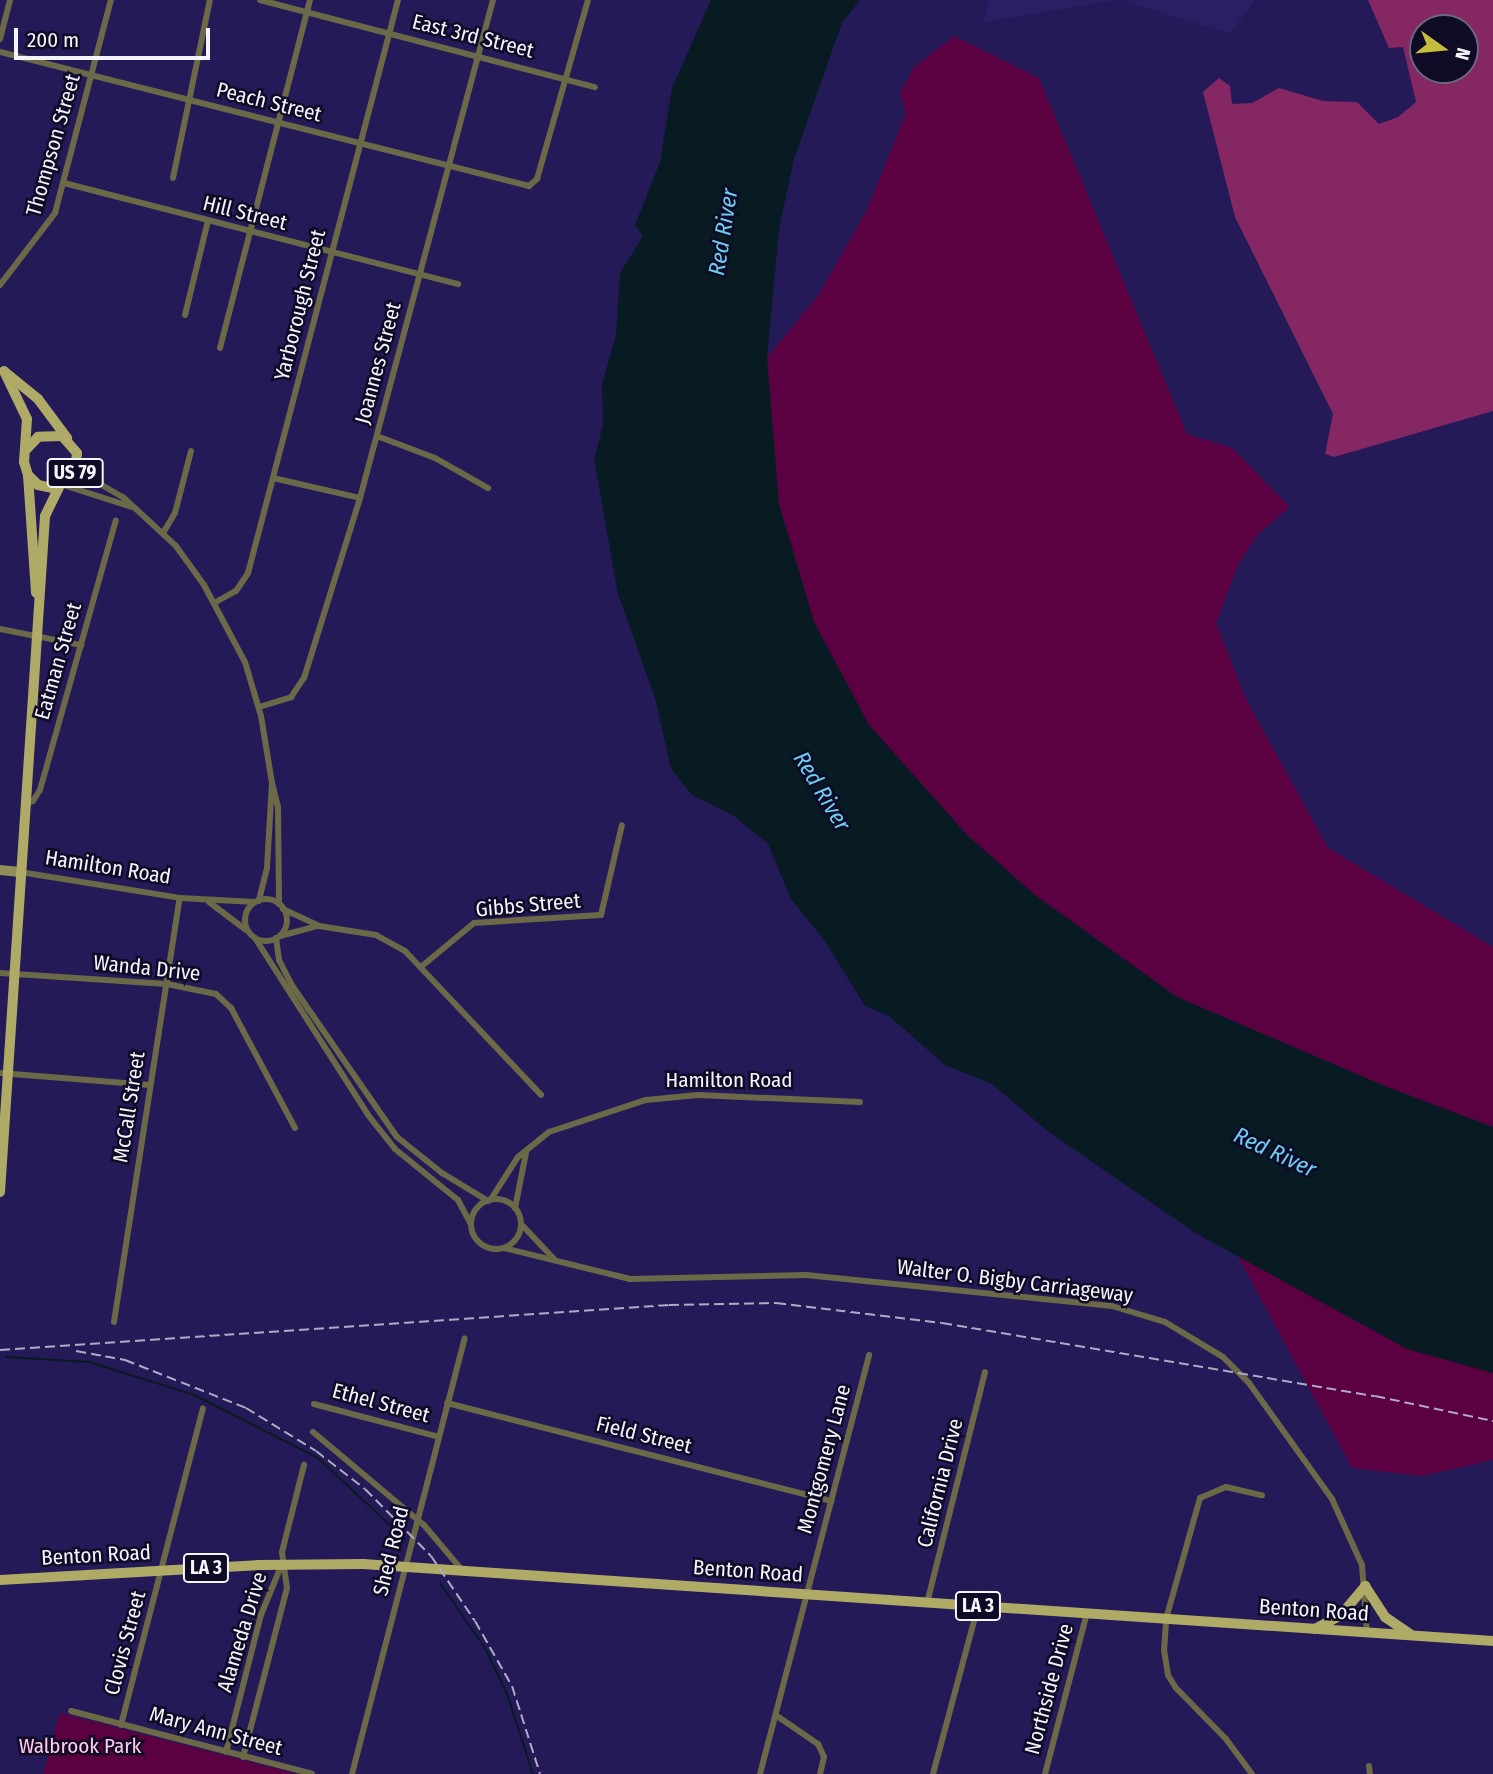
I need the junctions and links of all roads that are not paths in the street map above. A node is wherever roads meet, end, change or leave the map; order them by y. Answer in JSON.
{"nodes":[{"id":1,"x":9,"y":0,"type":"edge"},
{"id":2,"x":111,"y":0,"type":"edge"},
{"id":3,"x":210,"y":0,"type":"edge"},
{"id":4,"x":260,"y":0,"type":"edge"},
{"id":5,"x":310,"y":0,"type":"edge"},
{"id":6,"x":398,"y":0,"type":"edge"},
{"id":7,"x":494,"y":0,"type":"edge"},
{"id":8,"x":587,"y":0,"type":"edge"},
{"id":9,"x":307,"y":12,"type":"junction"},
{"id":10,"x":389,"y":33,"type":"junction"},
{"id":11,"x":0,"y":39,"type":"edge"},
{"id":12,"x":0,"y":52,"type":"edge"},
{"id":13,"x":479,"y":55,"type":"junction"},
{"id":14,"x":92,"y":75,"type":"junction"},
{"id":15,"x":565,"y":78,"type":"junction"},
{"id":16,"x":596,"y":87,"type":"dead end"},
{"id":17,"x":186,"y":99,"type":"junction"},
{"id":18,"x":278,"y":122,"type":"junction"},
{"id":19,"x":360,"y":143,"type":"junction"},
{"id":20,"x":449,"y":165,"type":"junction"},
{"id":21,"x":173,"y":178,"type":"dead end"},
{"id":22,"x":64,"y":183,"type":"junction"},
{"id":23,"x":208,"y":221,"type":"junction"},
{"id":24,"x":250,"y":232,"type":"junction"},
{"id":25,"x":331,"y":253,"type":"junction"},
{"id":26,"x":420,"y":274,"type":"junction"},
{"id":27,"x":458,"y":284,"type":"dead end"},
{"id":28,"x":0,"y":285,"type":"edge"},
{"id":29,"x":185,"y":314,"type":"dead end"},
{"id":30,"x":220,"y":348,"type":"dead end"},
{"id":31,"x":2,"y":370,"type":"edge"},
{"id":32,"x":377,"y":436,"type":"junction"},
{"id":33,"x":69,"y":440,"type":"junction"},
{"id":34,"x":27,"y":449,"type":"junction"},
{"id":35,"x":191,"y":451,"type":"dead end"},
{"id":36,"x":78,"y":460,"type":"junction"},
{"id":37,"x":28,"y":475,"type":"junction"},
{"id":38,"x":273,"y":478,"type":"junction"},
{"id":39,"x":61,"y":486,"type":"junction"},
{"id":40,"x":488,"y":488,"type":"dead end"},
{"id":41,"x":360,"y":498,"type":"junction"},
{"id":42,"x":132,"y":507,"type":"junction"},
{"id":43,"x":116,"y":520,"type":"dead end"},
{"id":44,"x":163,"y":533,"type":"junction"},
{"id":45,"x":214,"y":603,"type":"junction"},
{"id":46,"x":38,"y":606,"type":"junction"},
{"id":47,"x":0,"y":629,"type":"edge"},
{"id":48,"x":36,"y":636,"type":"junction"},
{"id":49,"x":81,"y":645,"type":"junction"},
{"id":50,"x":259,"y":707,"type":"junction"},
{"id":51,"x":272,"y":783,"type":"junction"},
{"id":52,"x":24,"y":803,"type":"junction"},
{"id":53,"x":622,"y":825,"type":"dead end"},
{"id":54,"x":0,"y":870,"type":"edge"},
{"id":55,"x":20,"y":873,"type":"junction"},
{"id":56,"x":180,"y":898,"type":"junction"},
{"id":57,"x":209,"y":902,"type":"junction"},
{"id":58,"x":257,"y":902,"type":"junction"},
{"id":59,"x":281,"y":906,"type":"junction"},
{"id":60,"x":318,"y":926,"type":"junction"},
{"id":61,"x":252,"y":936,"type":"junction"},
{"id":62,"x":278,"y":938,"type":"junction"},
{"id":63,"x":422,"y":965,"type":"junction"},
{"id":64,"x":0,"y":973,"type":"edge"},
{"id":65,"x":14,"y":974,"type":"junction"},
{"id":66,"x":167,"y":984,"type":"junction"},
{"id":67,"x":4,"y":1073,"type":"edge"},
{"id":68,"x":150,"y":1085,"type":"junction"},
{"id":69,"x":541,"y":1095,"type":"dead end"},
{"id":70,"x":860,"y":1102,"type":"dead end"},
{"id":71,"x":295,"y":1128,"type":"dead end"},
{"id":72,"x":527,"y":1151,"type":"junction"},
{"id":73,"x":0,"y":1192,"type":"edge"},
{"id":74,"x":489,"y":1200,"type":"junction"},
{"id":75,"x":515,"y":1208,"type":"junction"},
{"id":76,"x":521,"y":1223,"type":"junction"},
{"id":77,"x":471,"y":1224,"type":"junction"},
{"id":78,"x":504,"y":1248,"type":"junction"},
{"id":79,"x":556,"y":1261,"type":"junction"},
{"id":80,"x":114,"y":1322,"type":"dead end"},
{"id":81,"x":465,"y":1338,"type":"dead end"},
{"id":82,"x":869,"y":1355,"type":"dead end"},
{"id":83,"x":985,"y":1372,"type":"dead end"},
{"id":84,"x":447,"y":1403,"type":"junction"},
{"id":85,"x":314,"y":1404,"type":"dead end"},
{"id":86,"x":203,"y":1408,"type":"dead end"},
{"id":87,"x":313,"y":1432,"type":"dead end"},
{"id":88,"x":439,"y":1437,"type":"junction"},
{"id":89,"x":304,"y":1465,"type":"dead end"},
{"id":90,"x":1262,"y":1495,"type":"dead end"},
{"id":91,"x":832,"y":1501,"type":"junction"},
{"id":92,"x":417,"y":1520,"type":"junction"},
{"id":93,"x":282,"y":1564,"type":"junction"},
{"id":94,"x":404,"y":1567,"type":"junction"},
{"id":95,"x":162,"y":1570,"type":"junction"},
{"id":96,"x":463,"y":1571,"type":"junction"},
{"id":97,"x":2,"y":1579,"type":"edge"},
{"id":98,"x":1366,"y":1586,"type":"junction"},
{"id":99,"x":806,"y":1594,"type":"junction"},
{"id":100,"x":927,"y":1603,"type":"junction"},
{"id":101,"x":978,"y":1606,"type":"junction"},
{"id":102,"x":1087,"y":1613,"type":"junction"},
{"id":103,"x":1166,"y":1619,"type":"junction"},
{"id":104,"x":1312,"y":1629,"type":"junction"},
{"id":105,"x":1367,"y":1633,"type":"junction"},
{"id":106,"x":1413,"y":1636,"type":"junction"},
{"id":107,"x":1493,"y":1642,"type":"edge"},
{"id":108,"x":71,"y":1711,"type":"dead end"},
{"id":109,"x":777,"y":1716,"type":"junction"},
{"id":110,"x":121,"y":1725,"type":"junction"},
{"id":111,"x":226,"y":1752,"type":"junction"},
{"id":112,"x":243,"y":1756,"type":"junction"},
{"id":113,"x":312,"y":1774,"type":"edge"},
{"id":114,"x":352,"y":1774,"type":"edge"},
{"id":115,"x":760,"y":1774,"type":"edge"},
{"id":116,"x":820,"y":1774,"type":"edge"},
{"id":117,"x":933,"y":1774,"type":"edge"},
{"id":118,"x":1045,"y":1774,"type":"edge"},
{"id":119,"x":1252,"y":1774,"type":"edge"}],
"edges":[{"from":1,"to":11,"type":"street"},
{"from":2,"to":14,"type":"street","name":"Thompson Street"},
{"from":3,"to":17,"type":"street"},
{"from":4,"to":9,"type":"street","name":"East 3rd Street"},
{"from":5,"to":9,"type":"street"},
{"from":6,"to":10,"type":"street","name":"Yarborough Street"},
{"from":7,"to":13,"type":"street","name":"Joannes Street"},
{"from":8,"to":15,"type":"street"},
{"from":9,"to":10,"type":"street","name":"East 3rd Street"},
{"from":9,"to":18,"type":"street"},
{"from":10,"to":13,"type":"street","name":"East 3rd Street"},
{"from":10,"to":19,"type":"street","name":"Yarborough Street"},
{"from":12,"to":14,"type":"street","name":"Peach Street"},
{"from":13,"to":15,"type":"street","name":"East 3rd Street"},
{"from":13,"to":20,"type":"street","name":"Joannes Street"},
{"from":14,"to":17,"type":"street","name":"Peach Street"},
{"from":14,"to":22,"type":"street","name":"Thompson Street"},
{"from":15,"to":16,"type":"street","name":"East 3rd Street"},
{"from":15,"to":20,"type":"street","name":"Peach Street"},
{"from":17,"to":18,"type":"street","name":"Peach Street"},
{"from":17,"to":21,"type":"street"},
{"from":18,"to":19,"type":"street","name":"Peach Street"},
{"from":18,"to":24,"type":"street"},
{"from":19,"to":20,"type":"street","name":"Peach Street"},
{"from":19,"to":25,"type":"street","name":"Yarborough Street"},
{"from":20,"to":26,"type":"street","name":"Joannes Street"},
{"from":22,"to":23,"type":"street","name":"Hill Street"},
{"from":22,"to":28,"type":"street","name":"Thompson Street"},
{"from":23,"to":24,"type":"street","name":"Hill Street"},
{"from":23,"to":29,"type":"street"},
{"from":24,"to":25,"type":"street","name":"Hill Street"},
{"from":24,"to":30,"type":"street"},
{"from":25,"to":26,"type":"street","name":"Hill Street"},
{"from":25,"to":38,"type":"street","name":"Yarborough Street"},
{"from":26,"to":27,"type":"street","name":"Hill Street"},
{"from":26,"to":32,"type":"street","name":"Joannes Street"},
{"from":31,"to":33,"type":"main road","number":"US 79"},
{"from":31,"to":34,"type":"main road","number":"US 79"},
{"from":32,"to":40,"type":"street"},
{"from":32,"to":41,"type":"street","name":"Joannes Street"},
{"from":33,"to":34,"type":"main road","number":"US 79"},
{"from":33,"to":36,"type":"main road","number":"US 79"},
{"from":34,"to":37,"type":"main road","number":"US 79"},
{"from":35,"to":44,"type":"street"},
{"from":36,"to":39,"type":"main road","number":"US 79"},
{"from":36,"to":42,"type":"street"},
{"from":37,"to":39,"type":"main road","number":"US 79"},
{"from":37,"to":46,"type":"main road","number":"US 79"},
{"from":38,"to":41,"type":"street"},
{"from":38,"to":45,"type":"street","name":"Yarborough Street"},
{"from":39,"to":42,"type":"street"},
{"from":39,"to":46,"type":"main road","number":"US 79"},
{"from":41,"to":50,"type":"street","name":"Joannes Street"},
{"from":42,"to":44,"type":"street"},
{"from":43,"to":49,"type":"street","name":"Eatman Street"},
{"from":44,"to":45,"type":"street"},
{"from":45,"to":50,"type":"street"},
{"from":46,"to":48,"type":"main road","number":"US 79"},
{"from":47,"to":48,"type":"street"},
{"from":48,"to":49,"type":"street"},
{"from":48,"to":52,"type":"main road","number":"US 79"},
{"from":49,"to":52,"type":"street","name":"Eatman Street"},
{"from":50,"to":51,"type":"street"},
{"from":51,"to":58,"type":"street"},
{"from":51,"to":59,"type":"street"},
{"from":52,"to":55,"type":"main road","number":"US 79"},
{"from":53,"to":63,"type":"street","name":"Gibbs Street"},
{"from":54,"to":55,"type":"street","name":"Hamilton Road"},
{"from":55,"to":56,"type":"street","name":"Hamilton Road"},
{"from":55,"to":65,"type":"main road","number":"US 79"},
{"from":56,"to":57,"type":"street","name":"Hamilton Road"},
{"from":56,"to":66,"type":"street","name":"McCall Street"},
{"from":57,"to":58,"type":"street","name":"Hamilton Road"},
{"from":57,"to":61,"type":"street","name":"Hamilton Road"},
{"from":58,"to":59,"type":"street"},
{"from":58,"to":61,"type":"street"},
{"from":59,"to":60,"type":"street"},
{"from":59,"to":62,"type":"street"},
{"from":60,"to":62,"type":"street"},
{"from":60,"to":63,"type":"street"},
{"from":61,"to":62,"type":"street"},
{"from":61,"to":77,"type":"street","name":"Hamilton Road"},
{"from":62,"to":74,"type":"street"},
{"from":63,"to":69,"type":"street"},
{"from":64,"to":65,"type":"street","name":"Wanda Drive"},
{"from":65,"to":66,"type":"street","name":"Wanda Drive"},
{"from":65,"to":67,"type":"main road","number":"US 79"},
{"from":66,"to":68,"type":"street","name":"McCall Street"},
{"from":66,"to":71,"type":"street","name":"Wanda Drive"},
{"from":67,"to":68,"type":"street"},
{"from":67,"to":73,"type":"main road","number":"US 79"},
{"from":68,"to":80,"type":"street","name":"McCall Street"},
{"from":70,"to":72,"type":"street","name":"Hamilton Road"},
{"from":72,"to":74,"type":"street","name":"Hamilton Road"},
{"from":72,"to":75,"type":"street"},
{"from":74,"to":75,"type":"street"},
{"from":74,"to":77,"type":"street"},
{"from":75,"to":76,"type":"street"},
{"from":76,"to":78,"type":"street"},
{"from":76,"to":79,"type":"street","name":"Walter O. Bigby Carriageway"},
{"from":77,"to":78,"type":"street"},
{"from":78,"to":79,"type":"street","name":"Walter O. Bigby Carriageway"},
{"from":79,"to":98,"type":"street","name":"Walter O. Bigby Carriageway"},
{"from":81,"to":84,"type":"street","name":"Shed Road"},
{"from":82,"to":91,"type":"street","name":"Montgomery Lane"},
{"from":83,"to":100,"type":"street","name":"California Drive"},
{"from":84,"to":88,"type":"street","name":"Shed Road"},
{"from":84,"to":91,"type":"street","name":"Field Street"},
{"from":85,"to":88,"type":"street","name":"Ethel Street"},
{"from":86,"to":95,"type":"street","name":"Clovis Street"},
{"from":87,"to":92,"type":"street"},
{"from":88,"to":92,"type":"street","name":"Shed Road"},
{"from":89,"to":93,"type":"street","name":"Alameda Drive"},
{"from":90,"to":103,"type":"street"},
{"from":91,"to":99,"type":"street","name":"Montgomery Lane"},
{"from":92,"to":94,"type":"street","name":"Shed Road"},
{"from":92,"to":96,"type":"street"},
{"from":93,"to":94,"type":"main road","name":"Benton Road","number":"LA 3"},
{"from":93,"to":95,"type":"main road","name":"Benton Road","number":"LA 3"},
{"from":93,"to":111,"type":"street","name":"Alameda Drive"},
{"from":93,"to":112,"type":"street","name":"Alameda Drive"},
{"from":94,"to":96,"type":"main road","name":"Benton Road","number":"LA 3"},
{"from":94,"to":114,"type":"street","name":"Shed Road"},
{"from":95,"to":97,"type":"main road","name":"Benton Road","number":"LA 3"},
{"from":95,"to":110,"type":"street","name":"Clovis Street"},
{"from":96,"to":99,"type":"main road","name":"Benton Road","number":"LA 3"},
{"from":98,"to":104,"type":"main road"},
{"from":98,"to":105,"type":"street","name":"Walter O. Bigby Carriageway"},
{"from":98,"to":106,"type":"main road"},
{"from":99,"to":100,"type":"main road","name":"Benton Road","number":"LA 3"},
{"from":99,"to":109,"type":"street","name":"Montgomery Lane"},
{"from":100,"to":101,"type":"main road","name":"Benton Road","number":"LA 3"},
{"from":101,"to":102,"type":"main road","name":"Benton Road","number":"LA 3"},
{"from":101,"to":117,"type":"street"},
{"from":102,"to":103,"type":"main road","name":"Benton Road","number":"LA 3"},
{"from":102,"to":118,"type":"street","name":"Northside Drive"},
{"from":103,"to":104,"type":"main road","name":"Benton Road","number":"LA 3"},
{"from":103,"to":119,"type":"street"},
{"from":104,"to":105,"type":"main road","name":"Benton Road","number":"LA 3"},
{"from":105,"to":106,"type":"main road","name":"Benton Road","number":"LA 3"},
{"from":106,"to":107,"type":"main road","name":"Benton Road","number":"LA 3"},
{"from":108,"to":110,"type":"street","name":"Mary Ann Street"},
{"from":109,"to":115,"type":"street","name":"Montgomery Lane"},
{"from":109,"to":116,"type":"street"},
{"from":110,"to":111,"type":"street","name":"Mary Ann Street"},
{"from":111,"to":112,"type":"street","name":"Mary Ann Street"},
{"from":112,"to":113,"type":"street","name":"Mary Ann Street"}]}
